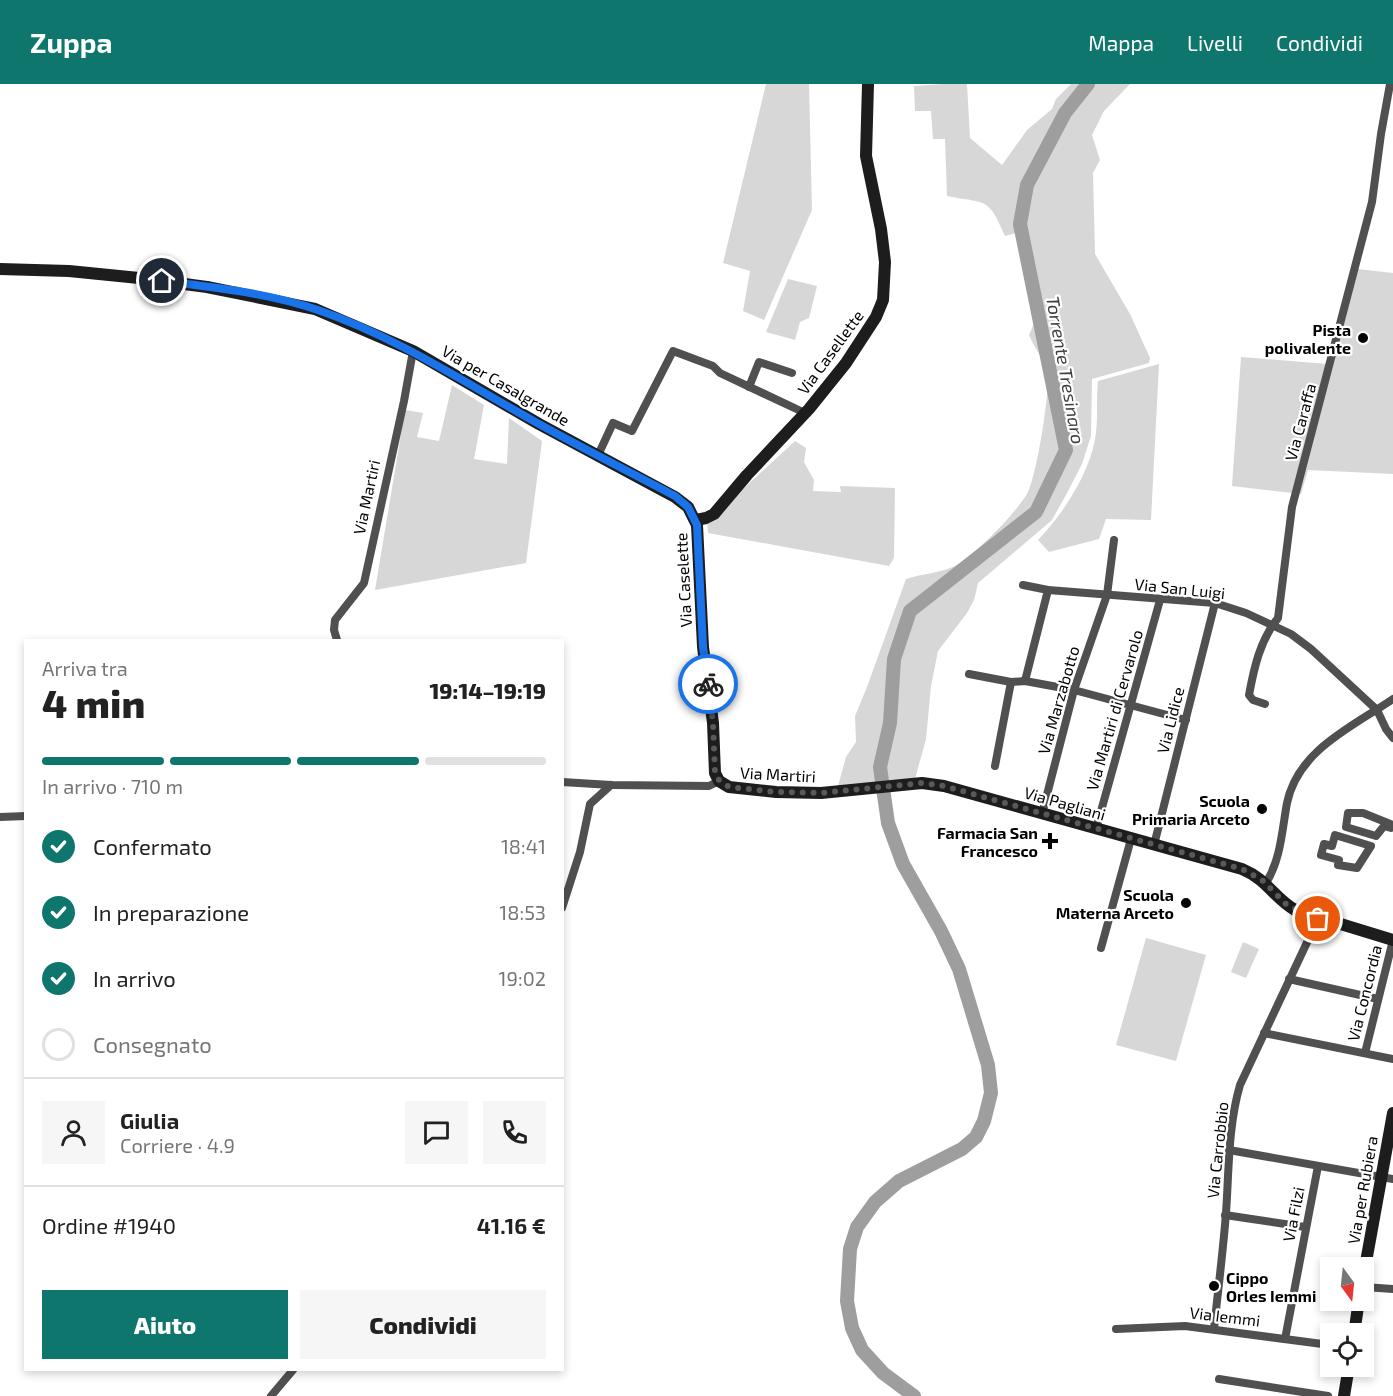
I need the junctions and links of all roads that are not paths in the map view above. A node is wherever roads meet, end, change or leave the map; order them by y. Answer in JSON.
{"nodes":[{"id":1,"x":868,"y":84,"type":"edge"},
{"id":2,"x":1390,"y":84,"type":"edge"},
{"id":3,"x":0,"y":269,"type":"edge"},
{"id":4,"x":413,"y":351,"type":"junction"},
{"id":5,"x":792,"y":373,"type":"dead end"},
{"id":6,"x":749,"y":387,"type":"junction"},
{"id":7,"x":805,"y":413,"type":"junction"},
{"id":8,"x":600,"y":451,"type":"dead end"},
{"id":9,"x":696,"y":520,"type":"junction"},
{"id":10,"x":1114,"y":540,"type":"dead end"},
{"id":11,"x":1023,"y":585,"type":"dead end"},
{"id":12,"x":1047,"y":590,"type":"junction"},
{"id":13,"x":1107,"y":595,"type":"junction"},
{"id":14,"x":1160,"y":600,"type":"junction"},
{"id":15,"x":1215,"y":603,"type":"junction"},
{"id":16,"x":1272,"y":626,"type":"junction"},
{"id":17,"x":337,"y":639,"type":"edge"},
{"id":18,"x":969,"y":674,"type":"dead end"},
{"id":19,"x":1025,"y":681,"type":"junction"},
{"id":20,"x":1011,"y":682,"type":"junction"},
{"id":21,"x":1074,"y":690,"type":"junction"},
{"id":22,"x":1393,"y":699,"type":"edge"},
{"id":23,"x":1265,"y":704,"type":"dead end"},
{"id":24,"x":1130,"y":706,"type":"junction"},
{"id":25,"x":1377,"y":710,"type":"junction"},
{"id":26,"x":1186,"y":720,"type":"junction"},
{"id":27,"x":1393,"y":738,"type":"edge"},
{"id":28,"x":995,"y":766,"type":"dead end"},
{"id":29,"x":719,"y":780,"type":"junction"},
{"id":30,"x":564,"y":782,"type":"edge"},
{"id":31,"x":922,"y":783,"type":"joint"},
{"id":32,"x":611,"y":785,"type":"junction"},
{"id":33,"x":1042,"y":814,"type":"junction"},
{"id":34,"x":24,"y":816,"type":"edge"},
{"id":35,"x":0,"y":817,"type":"edge"},
{"id":36,"x":1353,"y":828,"type":"junction"},
{"id":37,"x":1096,"y":829,"type":"junction"},
{"id":38,"x":1131,"y":839,"type":"junction"},
{"id":39,"x":1350,"y":840,"type":"junction"},
{"id":40,"x":1154,"y":845,"type":"junction"},
{"id":41,"x":1266,"y":883,"type":"junction"},
{"id":42,"x":564,"y":902,"type":"edge"},
{"id":43,"x":1318,"y":919,"type":"junction"},
{"id":44,"x":1393,"y":940,"type":"edge"},
{"id":45,"x":1101,"y":948,"type":"dead end"},
{"id":46,"x":1289,"y":979,"type":"junction"},
{"id":47,"x":1378,"y":999,"type":"junction"},
{"id":48,"x":1264,"y":1034,"type":"junction"},
{"id":49,"x":1365,"y":1053,"type":"junction"},
{"id":50,"x":1393,"y":1059,"type":"edge"},
{"id":51,"x":1393,"y":1113,"type":"edge"},
{"id":52,"x":1229,"y":1150,"type":"junction"},
{"id":53,"x":1318,"y":1166,"type":"junction"},
{"id":54,"x":1388,"y":1178,"type":"edge"},
{"id":55,"x":1226,"y":1215,"type":"junction"},
{"id":56,"x":1305,"y":1227,"type":"junction"},
{"id":57,"x":1368,"y":1257,"type":"edge"},
{"id":58,"x":1374,"y":1288,"type":"edge"},
{"id":59,"x":1393,"y":1289,"type":"edge"},
{"id":60,"x":1116,"y":1329,"type":"dead end"},
{"id":61,"x":1214,"y":1329,"type":"junction"},
{"id":62,"x":1285,"y":1339,"type":"junction"},
{"id":63,"x":1320,"y":1344,"type":"edge"},
{"id":64,"x":292,"y":1371,"type":"edge"},
{"id":65,"x":1347,"y":1377,"type":"edge"},
{"id":66,"x":1218,"y":1379,"type":"dead end"},
{"id":67,"x":271,"y":1396,"type":"edge"},
{"id":68,"x":1328,"y":1396,"type":"edge"},
{"id":69,"x":1344,"y":1396,"type":"edge"}],
"edges":[{"from":1,"to":7,"type":"street","name":"Via Casellette"},
{"from":2,"to":16,"type":"street","name":"Via Caraffa"},
{"from":3,"to":4,"type":"street","name":"Via per Casalgrande"},
{"from":4,"to":9,"type":"street","name":"Via per Casalgrande"},
{"from":4,"to":17,"type":"street","name":"Via Martiri"},
{"from":5,"to":6,"type":"street"},
{"from":6,"to":7,"type":"street"},
{"from":6,"to":8,"type":"street"},
{"from":7,"to":9,"type":"street","name":"Via Casellette"},
{"from":9,"to":29,"type":"street","name":"Via Caselette"},
{"from":10,"to":13,"type":"street","name":"Via Marzabotto"},
{"from":11,"to":12,"type":"street","name":"Via San Luigi"},
{"from":12,"to":13,"type":"street","name":"Via San Luigi"},
{"from":12,"to":19,"type":"street"},
{"from":13,"to":14,"type":"street","name":"Via San Luigi"},
{"from":13,"to":21,"type":"street","name":"Via Marzabotto"},
{"from":14,"to":15,"type":"street","name":"Via San Luigi"},
{"from":14,"to":24,"type":"street","name":"Via Martiri di Cervarolo"},
{"from":15,"to":16,"type":"street","name":"Via San Luigi"},
{"from":15,"to":26,"type":"street","name":"Via Lidice"},
{"from":16,"to":23,"type":"street","name":"Via Caraffa"},
{"from":16,"to":25,"type":"street","name":"Via San Luigi"},
{"from":18,"to":20,"type":"street"},
{"from":19,"to":20,"type":"street"},
{"from":19,"to":21,"type":"street"},
{"from":20,"to":28,"type":"street"},
{"from":21,"to":24,"type":"street"},
{"from":21,"to":33,"type":"street","name":"Via Marzabotto"},
{"from":22,"to":25,"type":"street"},
{"from":24,"to":26,"type":"street"},
{"from":24,"to":37,"type":"street","name":"Via Martiri di Cervarolo"},
{"from":25,"to":27,"type":"street","name":"Via San Luigi"},
{"from":25,"to":41,"type":"street"},
{"from":26,"to":40,"type":"street","name":"Via Lidice"},
{"from":29,"to":31,"type":"street","name":"Via Martiri"},
{"from":29,"to":32,"type":"street","name":"Via Martiri"},
{"from":30,"to":32,"type":"street","name":"Via Martiri"},
{"from":31,"to":33,"type":"street","name":"Via Pagliani"},
{"from":32,"to":42,"type":"street"},
{"from":33,"to":37,"type":"street","name":"Via Pagliani"},
{"from":34,"to":35,"type":"street"},
{"from":36,"to":36,"type":"street"},
{"from":36,"to":39,"type":"street"},
{"from":37,"to":38,"type":"street","name":"Via Pagliani"},
{"from":38,"to":40,"type":"street","name":"Via Pagliani"},
{"from":38,"to":45,"type":"street"},
{"from":39,"to":39,"type":"street"},
{"from":40,"to":41,"type":"street","name":"Via Pagliani"},
{"from":41,"to":43,"type":"street","name":"Via Pagliani"},
{"from":43,"to":44,"type":"street","name":"Via Pagliani"},
{"from":43,"to":46,"type":"street","name":"Via Carrobbio"},
{"from":44,"to":47,"type":"street","name":"Via Concordia"},
{"from":46,"to":47,"type":"street"},
{"from":46,"to":48,"type":"street","name":"Via Carrobbio"},
{"from":47,"to":49,"type":"street","name":"Via Concordia"},
{"from":48,"to":49,"type":"street"},
{"from":48,"to":52,"type":"street","name":"Via Carrobbio"},
{"from":49,"to":50,"type":"street"},
{"from":51,"to":54,"type":"street","name":"Via per Rubiera"},
{"from":52,"to":53,"type":"street"},
{"from":52,"to":55,"type":"street","name":"Via Carrobbio"},
{"from":53,"to":54,"type":"street"},
{"from":53,"to":56,"type":"street","name":"Via Filzi"},
{"from":54,"to":57,"type":"street","name":"Via per Rubiera"},
{"from":55,"to":56,"type":"street"},
{"from":55,"to":61,"type":"street","name":"Via Carrobbio"},
{"from":56,"to":62,"type":"street","name":"Via Filzi"},
{"from":58,"to":59,"type":"street"},
{"from":60,"to":61,"type":"street","name":"Via Iemmi"},
{"from":61,"to":62,"type":"street","name":"Via Iemmi"},
{"from":62,"to":63,"type":"street","name":"Via Iemmi"},
{"from":64,"to":67,"type":"street"},
{"from":65,"to":69,"type":"street"},
{"from":66,"to":68,"type":"street"}]}
